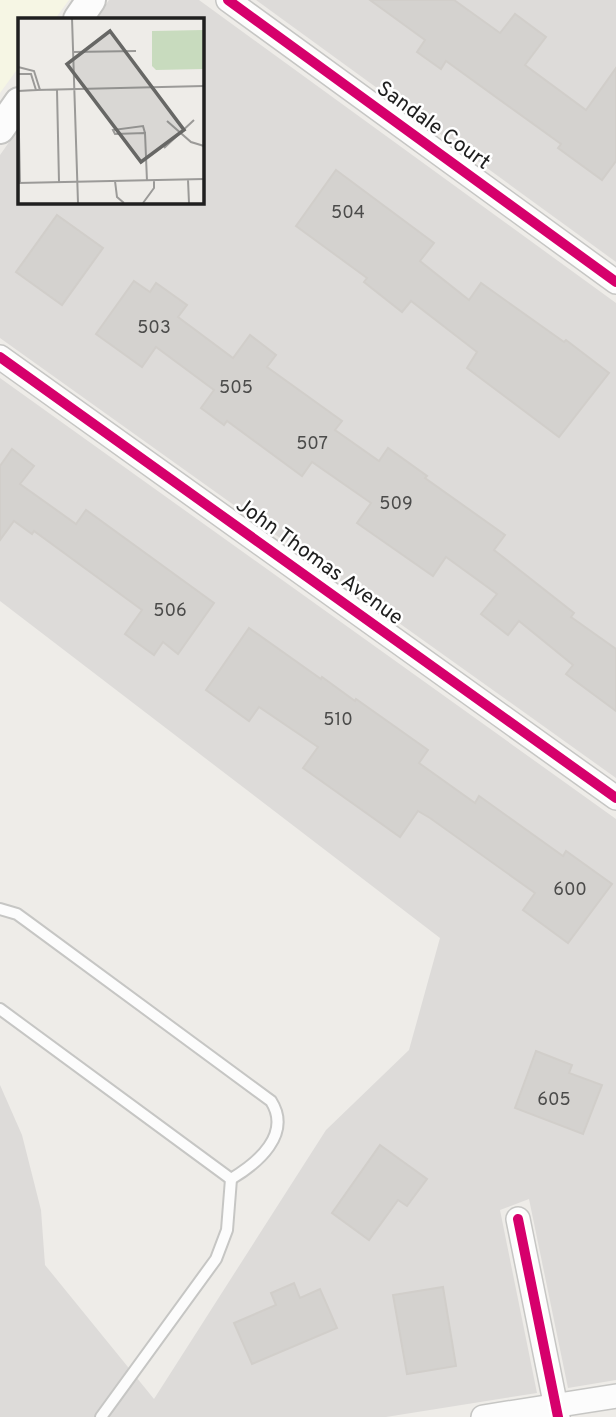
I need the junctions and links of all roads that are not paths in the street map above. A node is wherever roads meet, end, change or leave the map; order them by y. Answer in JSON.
{"nodes":[{"id":1,"x":91,"y":0,"type":"edge"},
{"id":2,"x":228,"y":0,"type":"edge"},
{"id":3,"x":79,"y":18,"type":"edge"},
{"id":4,"x":18,"y":103,"type":"edge"},
{"id":5,"x":0,"y":130,"type":"edge"},
{"id":6,"x":616,"y":282,"type":"edge"},
{"id":7,"x":0,"y":357,"type":"edge"},
{"id":8,"x":616,"y":798,"type":"edge"},
{"id":9,"x":0,"y":909,"type":"edge"},
{"id":10,"x":0,"y":1009,"type":"edge"},
{"id":11,"x":231,"y":1178,"type":"junction"},
{"id":12,"x":518,"y":1219,"type":"dead end"},
{"id":13,"x":616,"y":1396,"type":"edge"},
{"id":14,"x":557,"y":1411,"type":"edge"},
{"id":15,"x":101,"y":1417,"type":"edge"},
{"id":16,"x":483,"y":1417,"type":"edge"}],
"edges":[{"from":1,"to":3,"type":"street"},
{"from":2,"to":6,"type":"street","name":"Sandale Court"},
{"from":4,"to":5,"type":"street"},
{"from":7,"to":8,"type":"street","name":"John Thomas Avenue"},
{"from":9,"to":11,"type":"lane"},
{"from":10,"to":11,"type":"lane"},
{"from":11,"to":15,"type":"lane"},
{"from":12,"to":14,"type":"street"},
{"from":13,"to":14,"type":"street"},
{"from":14,"to":16,"type":"street"}]}
